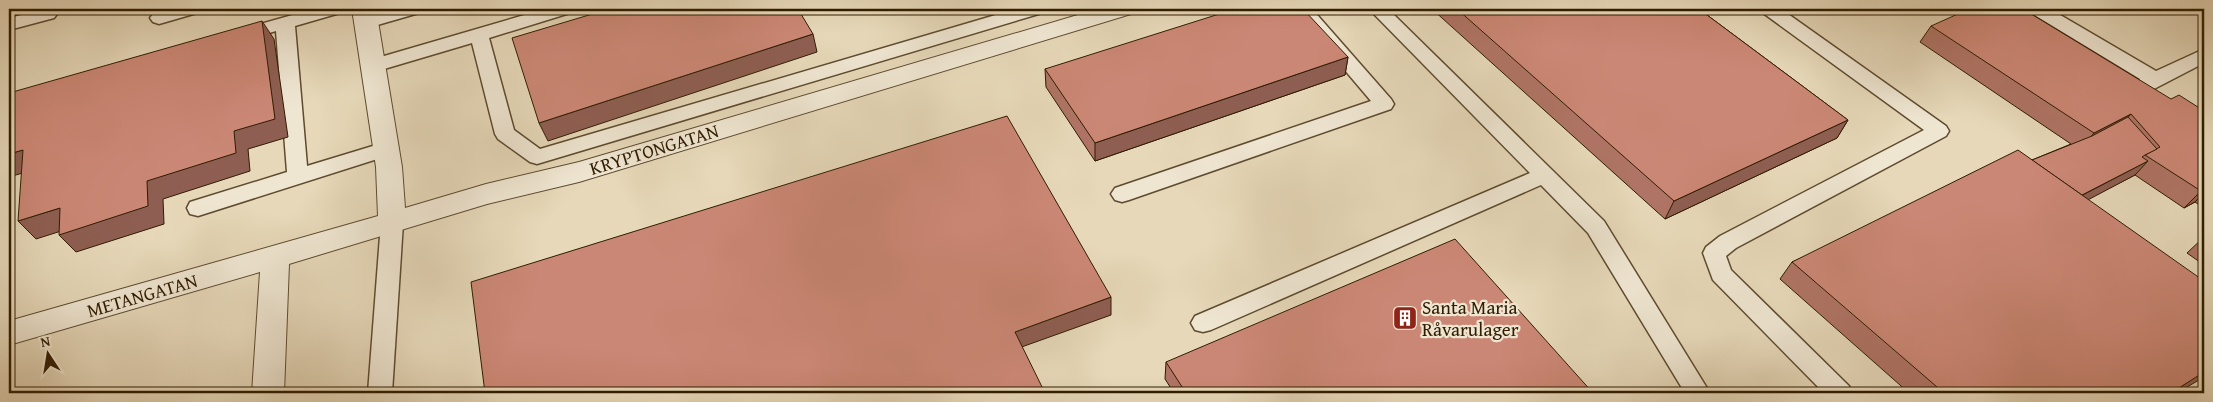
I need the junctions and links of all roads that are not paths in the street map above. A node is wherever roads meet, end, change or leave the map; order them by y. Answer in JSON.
{"nodes":[{"id":1,"x":190,"y":9,"type":"edge"},
{"id":2,"x":334,"y":9,"type":"edge"},
{"id":3,"x":413,"y":9,"type":"edge"},
{"id":4,"x":564,"y":9,"type":"edge"},
{"id":5,"x":1036,"y":9,"type":"edge"},
{"id":6,"x":1302,"y":9,"type":"edge"},
{"id":7,"x":1378,"y":9,"type":"edge"},
{"id":8,"x":1769,"y":9,"type":"edge"},
{"id":9,"x":2038,"y":9,"type":"edge"},
{"id":10,"x":1106,"y":11,"type":"edge"},
{"id":11,"x":48,"y":14,"type":"dead end"},
{"id":12,"x":366,"y":16,"type":"edge"},
{"id":13,"x":159,"y":18,"type":"dead end"},
{"id":14,"x":285,"y":23,"type":"junction"},
{"id":15,"x":9,"y":24,"type":"edge"},
{"id":16,"x":479,"y":34,"type":"junction"},
{"id":17,"x":218,"y":42,"type":"edge"},
{"id":18,"x":2204,"y":55,"type":"edge"},
{"id":19,"x":374,"y":66,"type":"junction"},
{"id":20,"x":386,"y":149,"type":"junction"},
{"id":21,"x":298,"y":176,"type":"junction"},
{"id":22,"x":1544,"y":176,"type":"junction"},
{"id":23,"x":1122,"y":194,"type":"dead end"},
{"id":24,"x":198,"y":208,"type":"dead end"},
{"id":25,"x":392,"y":223,"type":"junction"},
{"id":26,"x":275,"y":258,"type":"junction"},
{"id":27,"x":1203,"y":323,"type":"dead end"},
{"id":28,"x":9,"y":333,"type":"edge"},
{"id":29,"x":268,"y":393,"type":"edge"},
{"id":30,"x":380,"y":393,"type":"edge"},
{"id":31,"x":1698,"y":393,"type":"edge"},
{"id":32,"x":1840,"y":393,"type":"edge"}],
"edges":[{"from":1,"to":13,"type":"lane"},
{"from":2,"to":14,"type":"lane"},
{"from":3,"to":12,"type":"lane"},
{"from":4,"to":16,"type":"lane"},
{"from":5,"to":16,"type":"lane"},
{"from":6,"to":23,"type":"lane"},
{"from":7,"to":22,"type":"lane"},
{"from":8,"to":32,"type":"lane"},
{"from":9,"to":18,"type":"lane"},
{"from":10,"to":25,"type":"street","name":"KRYPTONGATAN"},
{"from":11,"to":15,"type":"lane"},
{"from":12,"to":19,"type":"street"},
{"from":14,"to":17,"type":"lane"},
{"from":14,"to":21,"type":"lane"},
{"from":16,"to":19,"type":"lane"},
{"from":19,"to":20,"type":"street"},
{"from":20,"to":21,"type":"lane"},
{"from":20,"to":25,"type":"street"},
{"from":21,"to":24,"type":"lane"},
{"from":22,"to":27,"type":"lane"},
{"from":22,"to":31,"type":"lane"},
{"from":25,"to":26,"type":"street","name":"METANGATAN"},
{"from":25,"to":30,"type":"lane"},
{"from":26,"to":28,"type":"street","name":"METANGATAN"},
{"from":26,"to":29,"type":"street"}]}
